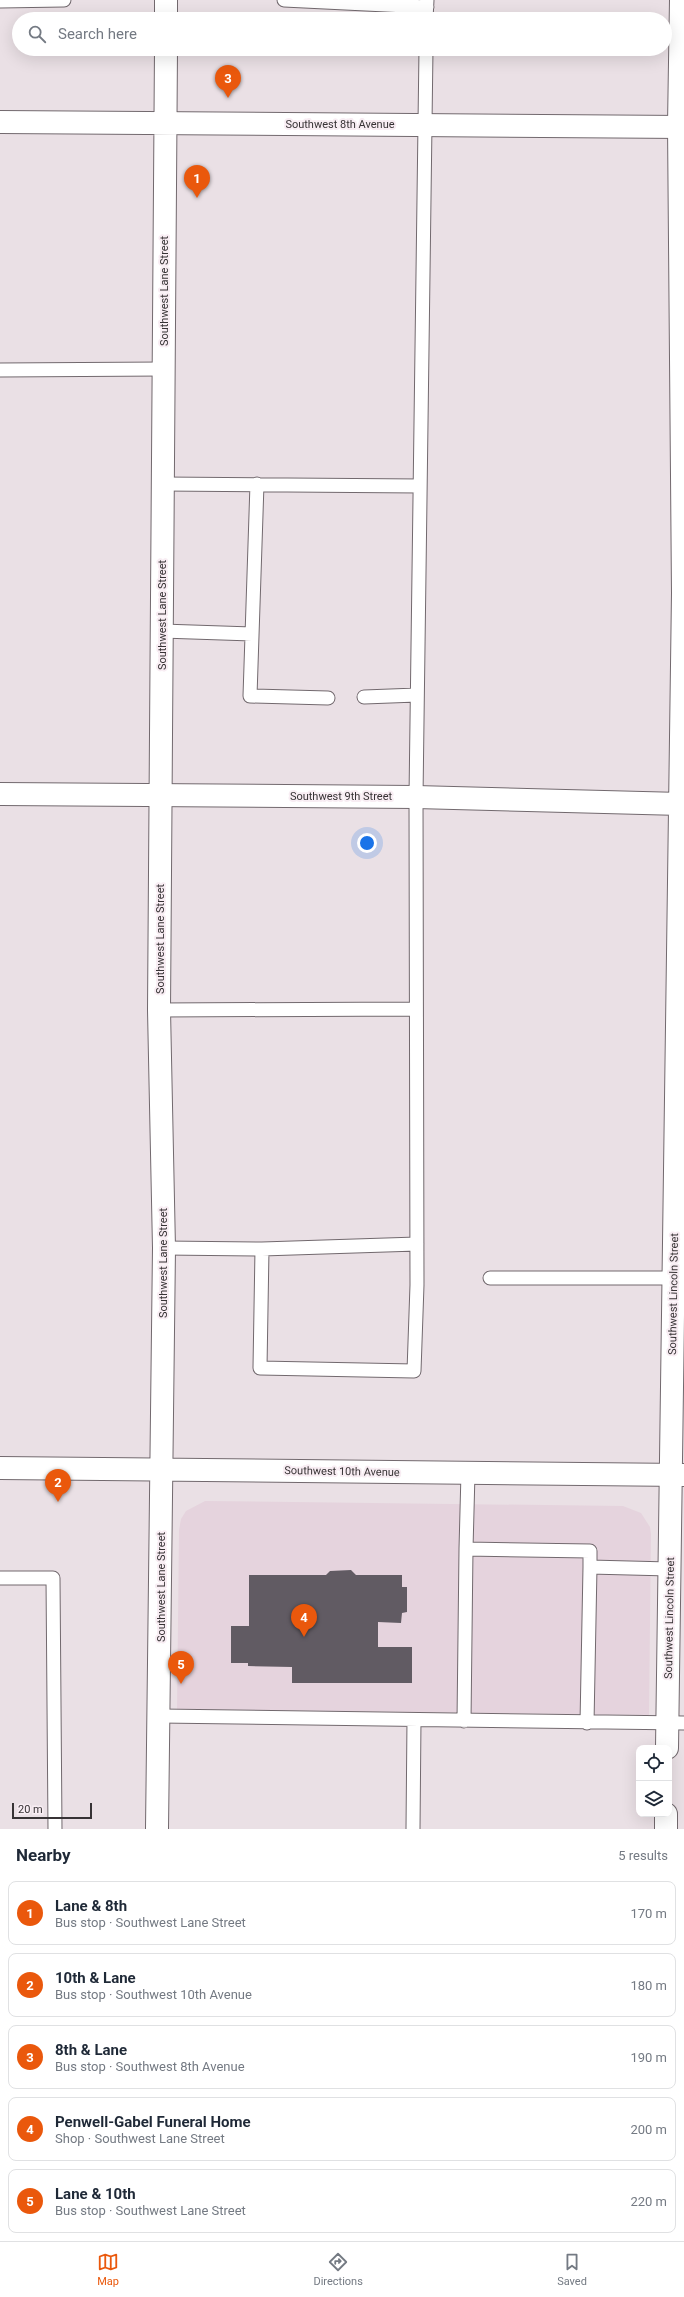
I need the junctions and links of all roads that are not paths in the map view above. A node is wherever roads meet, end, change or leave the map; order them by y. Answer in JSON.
{"nodes":[{"id":1,"x":64,"y":0,"type":"edge"},
{"id":2,"x":166,"y":0,"type":"edge"},
{"id":3,"x":284,"y":0,"type":"edge"},
{"id":4,"x":681,"y":0,"type":"edge"},
{"id":5,"x":0,"y":1,"type":"edge"},
{"id":6,"x":427,"y":9,"type":"edge"},
{"id":7,"x":166,"y":12,"type":"edge"},
{"id":8,"x":166,"y":56,"type":"edge"},
{"id":9,"x":426,"y":56,"type":"edge"},
{"id":10,"x":0,"y":122,"type":"edge"},
{"id":11,"x":166,"y":123,"type":"junction"},
{"id":12,"x":425,"y":124,"type":"junction"},
{"id":13,"x":682,"y":125,"type":"edge"},
{"id":14,"x":682,"y":246,"type":"edge"},
{"id":15,"x":164,"y":369,"type":"junction"},
{"id":16,"x":0,"y":370,"type":"edge"},
{"id":17,"x":163,"y":484,"type":"junction"},
{"id":18,"x":257,"y":484,"type":"junction"},
{"id":19,"x":420,"y":486,"type":"junction"},
{"id":20,"x":683,"y":610,"type":"edge"},
{"id":21,"x":162,"y":631,"type":"junction"},
{"id":22,"x":252,"y":634,"type":"junction"},
{"id":23,"x":417,"y":695,"type":"junction"},
{"id":24,"x":364,"y":697,"type":"dead end"},
{"id":25,"x":328,"y":698,"type":"dead end"},
{"id":26,"x":0,"y":794,"type":"edge"},
{"id":27,"x":161,"y":795,"type":"junction"},
{"id":28,"x":416,"y":797,"type":"junction"},
{"id":29,"x":681,"y":804,"type":"junction"},
{"id":30,"x":682,"y":852,"type":"edge"},
{"id":31,"x":416,"y":1009,"type":"junction"},
{"id":32,"x":159,"y":1010,"type":"junction"},
{"id":33,"x":417,"y":1244,"type":"junction"},
{"id":34,"x":164,"y":1248,"type":"junction"},
{"id":35,"x":262,"y":1249,"type":"junction"},
{"id":36,"x":490,"y":1278,"type":"dead end"},
{"id":37,"x":673,"y":1278,"type":"junction"},
{"id":38,"x":0,"y":1468,"type":"edge"},
{"id":39,"x":162,"y":1469,"type":"junction"},
{"id":40,"x":468,"y":1473,"type":"junction"},
{"id":41,"x":677,"y":1475,"type":"edge"},
{"id":42,"x":466,"y":1549,"type":"junction"},
{"id":43,"x":590,"y":1567,"type":"junction"},
{"id":44,"x":669,"y":1568,"type":"junction"},
{"id":45,"x":0,"y":1578,"type":"edge"},
{"id":46,"x":160,"y":1716,"type":"junction"},
{"id":47,"x":414,"y":1720,"type":"junction"},
{"id":48,"x":464,"y":1721,"type":"junction"},
{"id":49,"x":587,"y":1723,"type":"junction"},
{"id":50,"x":676,"y":1724,"type":"edge"},
{"id":51,"x":668,"y":1745,"type":"edge"},
{"id":52,"x":666,"y":1817,"type":"edge"},
{"id":53,"x":55,"y":1829,"type":"edge"},
{"id":54,"x":157,"y":1829,"type":"edge"},
{"id":55,"x":413,"y":1829,"type":"edge"},
{"id":56,"x":666,"y":1829,"type":"edge"}],
"edges":[{"from":1,"to":5,"type":"lane"},
{"from":2,"to":7,"type":"street"},
{"from":3,"to":6,"type":"lane"},
{"from":4,"to":13,"type":"street","name":"Southwest Lincoln Street"},
{"from":8,"to":11,"type":"street","name":"Southwest Lane Street"},
{"from":9,"to":12,"type":"lane"},
{"from":10,"to":11,"type":"street","name":"Southwest 8th Avenue"},
{"from":11,"to":12,"type":"street","name":"Southwest 8th Avenue"},
{"from":11,"to":15,"type":"street","name":"Southwest Lane Street"},
{"from":12,"to":13,"type":"street","name":"Southwest 8th Avenue"},
{"from":12,"to":19,"type":"lane"},
{"from":13,"to":14,"type":"street","name":"Southwest Lincoln Street"},
{"from":14,"to":20,"type":"street","name":"Southwest Lincoln Street"},
{"from":15,"to":16,"type":"lane"},
{"from":15,"to":17,"type":"street","name":"Southwest Lane Street"},
{"from":17,"to":18,"type":"lane"},
{"from":17,"to":21,"type":"street","name":"Southwest Lane Street"},
{"from":18,"to":19,"type":"lane"},
{"from":18,"to":22,"type":"lane"},
{"from":19,"to":23,"type":"lane"},
{"from":20,"to":29,"type":"street","name":"Southwest Lincoln Street"},
{"from":21,"to":22,"type":"lane"},
{"from":21,"to":27,"type":"street","name":"Southwest Lane Street"},
{"from":22,"to":25,"type":"lane"},
{"from":23,"to":24,"type":"lane"},
{"from":23,"to":28,"type":"lane"},
{"from":26,"to":27,"type":"street","name":"Southwest 9th Street"},
{"from":27,"to":28,"type":"street","name":"Southwest 9th Street"},
{"from":27,"to":32,"type":"street","name":"Southwest Lane Street"},
{"from":28,"to":29,"type":"street","name":"Southwest 9th Street"},
{"from":28,"to":31,"type":"lane"},
{"from":29,"to":30,"type":"street","name":"Southwest Lincoln Street"},
{"from":30,"to":37,"type":"street","name":"Southwest Lincoln Street"},
{"from":31,"to":32,"type":"lane"},
{"from":31,"to":33,"type":"lane"},
{"from":32,"to":34,"type":"street","name":"Southwest Lane Street"},
{"from":33,"to":35,"type":"lane"},
{"from":33,"to":35,"type":"lane"},
{"from":34,"to":35,"type":"lane"},
{"from":34,"to":39,"type":"street","name":"Southwest Lane Street"},
{"from":36,"to":37,"type":"lane"},
{"from":37,"to":41,"type":"street","name":"Southwest Lincoln Street"},
{"from":38,"to":39,"type":"street","name":"Southwest 10th Avenue"},
{"from":39,"to":40,"type":"street","name":"Southwest 10th Avenue"},
{"from":39,"to":46,"type":"street","name":"Southwest Lane Street"},
{"from":40,"to":41,"type":"street","name":"Southwest 10th Avenue"},
{"from":40,"to":42,"type":"lane"},
{"from":41,"to":44,"type":"street","name":"Southwest Lincoln Street"},
{"from":42,"to":43,"type":"lane"},
{"from":42,"to":48,"type":"lane"},
{"from":43,"to":44,"type":"lane"},
{"from":43,"to":49,"type":"lane"},
{"from":44,"to":50,"type":"street","name":"Southwest Lincoln Street"},
{"from":45,"to":53,"type":"lane"},
{"from":46,"to":47,"type":"lane"},
{"from":46,"to":54,"type":"street","name":"Southwest Lane Street"},
{"from":47,"to":48,"type":"lane"},
{"from":47,"to":55,"type":"lane"},
{"from":48,"to":49,"type":"lane"},
{"from":49,"to":50,"type":"lane"},
{"from":50,"to":51,"type":"street","name":"Southwest Lincoln Street"},
{"from":52,"to":56,"type":"street"}]}
